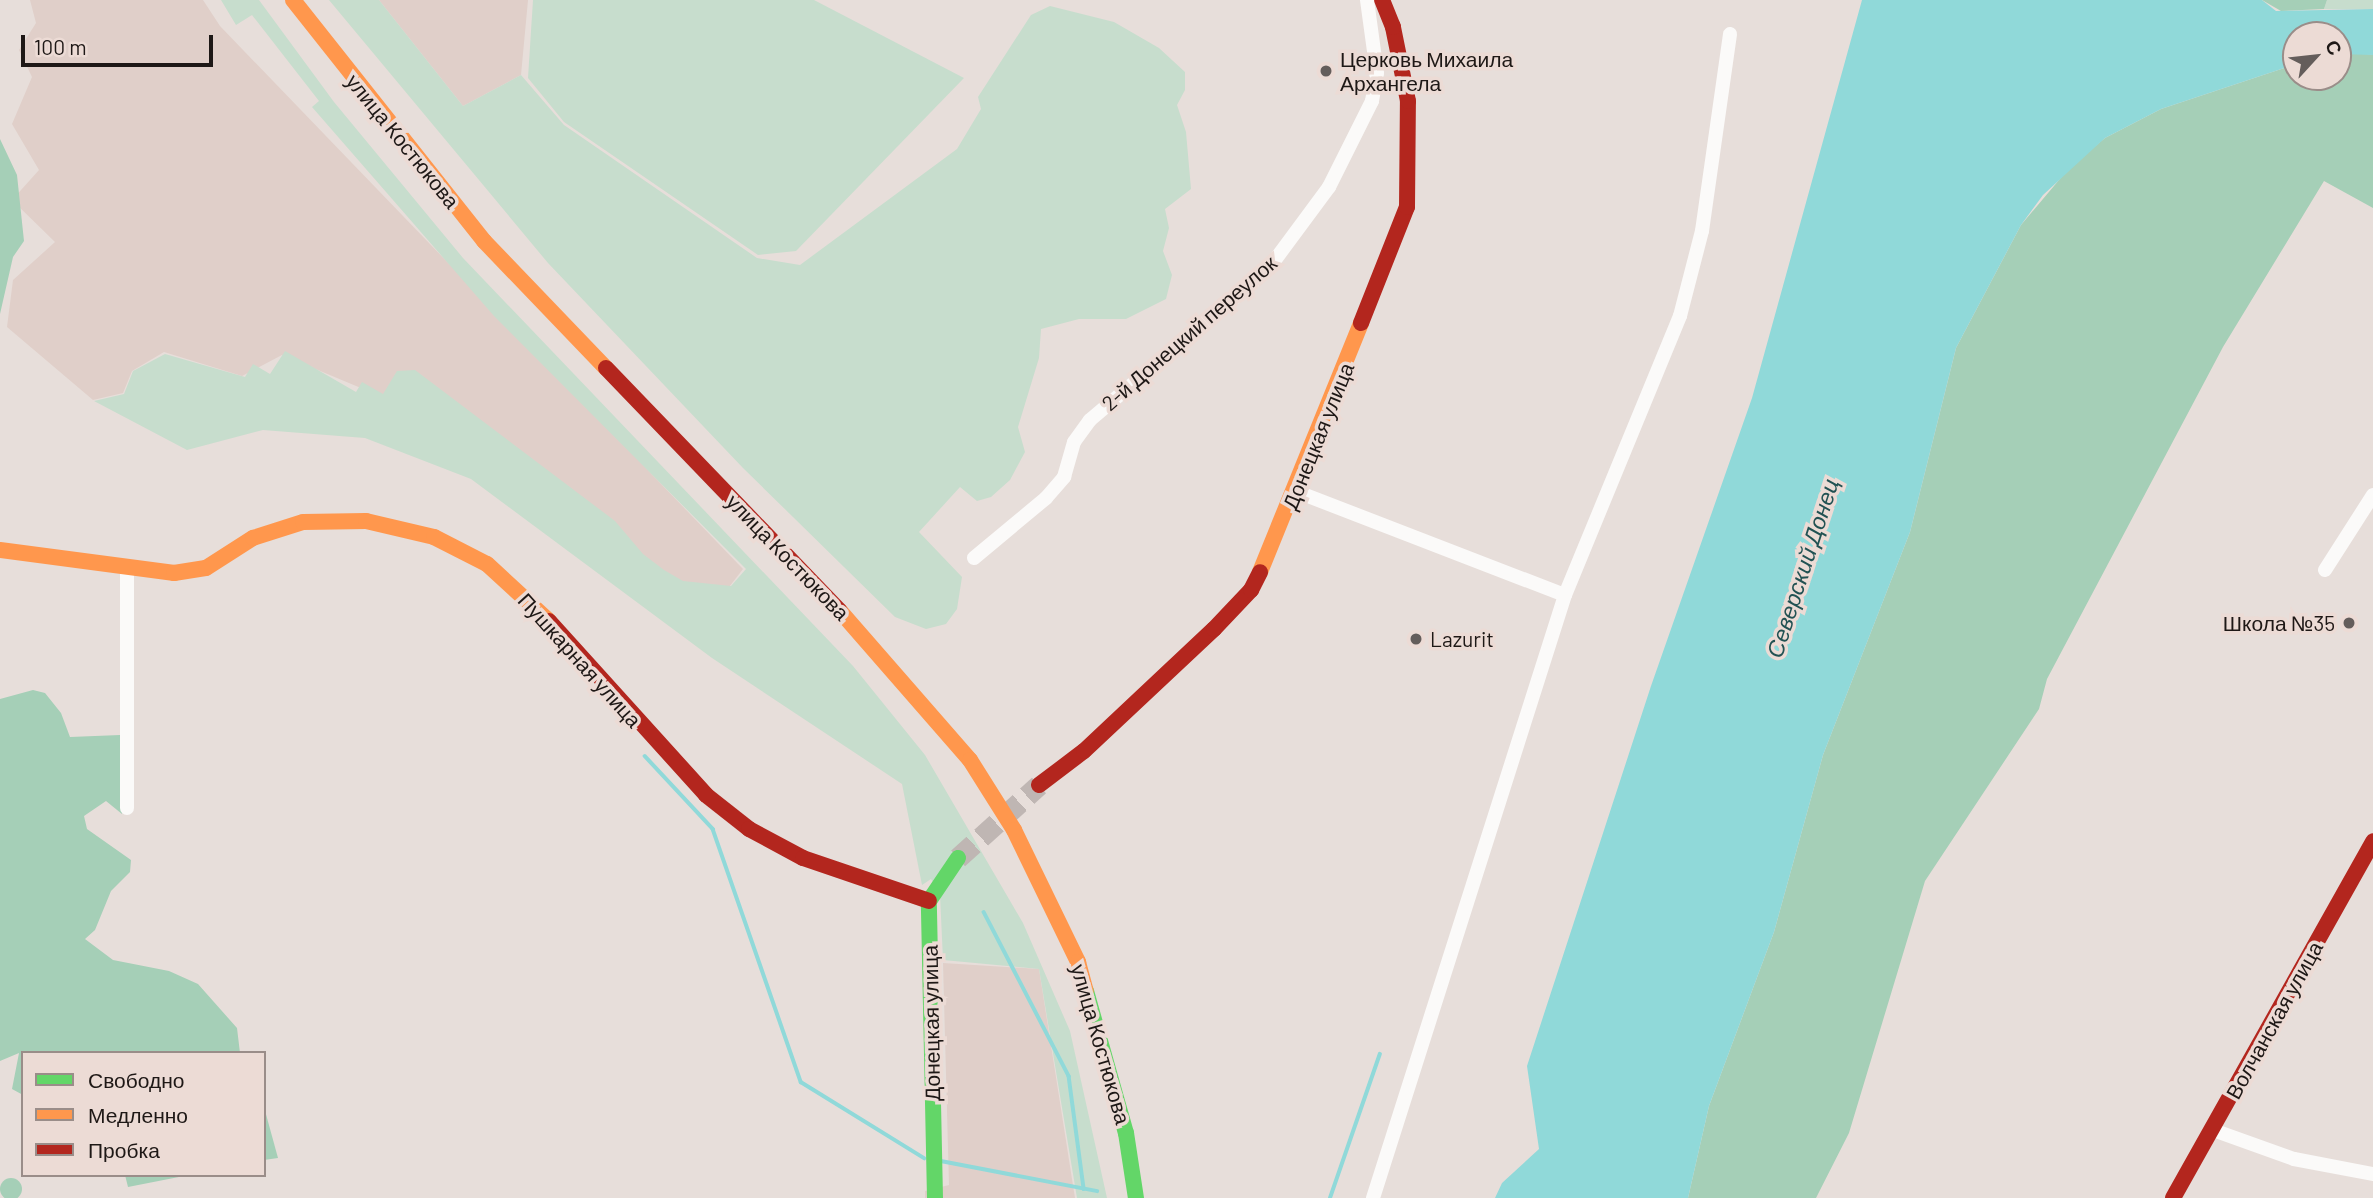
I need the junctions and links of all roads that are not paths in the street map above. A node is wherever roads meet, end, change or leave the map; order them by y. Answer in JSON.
{"nodes":[{"id":1,"x":293,"y":0,"type":"edge"},
{"id":2,"x":1367,"y":0,"type":"edge"},
{"id":3,"x":1382,"y":0,"type":"edge"},
{"id":4,"x":1730,"y":34,"type":"dead end"},
{"id":5,"x":1295,"y":491,"type":"junction"},
{"id":6,"x":2373,"y":495,"type":"edge"},
{"id":7,"x":0,"y":550,"type":"edge"},
{"id":8,"x":974,"y":558,"type":"dead end"},
{"id":9,"x":127,"y":568,"type":"junction"},
{"id":10,"x":2325,"y":570,"type":"dead end"},
{"id":11,"x":1565,"y":595,"type":"junction"},
{"id":12,"x":1039,"y":785,"type":"tunnel mouth"},
{"id":13,"x":127,"y":808,"type":"dead end"},
{"id":14,"x":2373,"y":841,"type":"edge"},
{"id":15,"x":958,"y":858,"type":"tunnel mouth"},
{"id":16,"x":929,"y":901,"type":"junction"},
{"id":17,"x":2213,"y":1130,"type":"junction"},
{"id":18,"x":2373,"y":1174,"type":"edge"},
{"id":19,"x":935,"y":1198,"type":"edge"},
{"id":20,"x":1136,"y":1198,"type":"edge"},
{"id":21,"x":1373,"y":1198,"type":"edge"},
{"id":22,"x":2173,"y":1198,"type":"edge"}],
"edges":[{"from":1,"to":20,"type":"street","name":"улица Костюкова"},
{"from":2,"to":8,"type":"street","name":"2-й Донецкий переулок"},
{"from":3,"to":5,"type":"street","name":"Донецкая улица"},
{"from":4,"to":11,"type":"street"},
{"from":5,"to":11,"type":"street"},
{"from":5,"to":12,"type":"street","name":"Донецкая улица"},
{"from":6,"to":10,"type":"street"},
{"from":7,"to":9,"type":"street","name":"Пушкарная улица"},
{"from":9,"to":13,"type":"street"},
{"from":9,"to":16,"type":"street","name":"Пушкарная улица"},
{"from":11,"to":21,"type":"street"},
{"from":14,"to":17,"type":"street","name":"Волчанская улица"},
{"from":15,"to":16,"type":"street"},
{"from":16,"to":19,"type":"street","name":"Донецкая улица"},
{"from":17,"to":18,"type":"street"},
{"from":17,"to":22,"type":"street","name":"Волчанская улица"}]}
